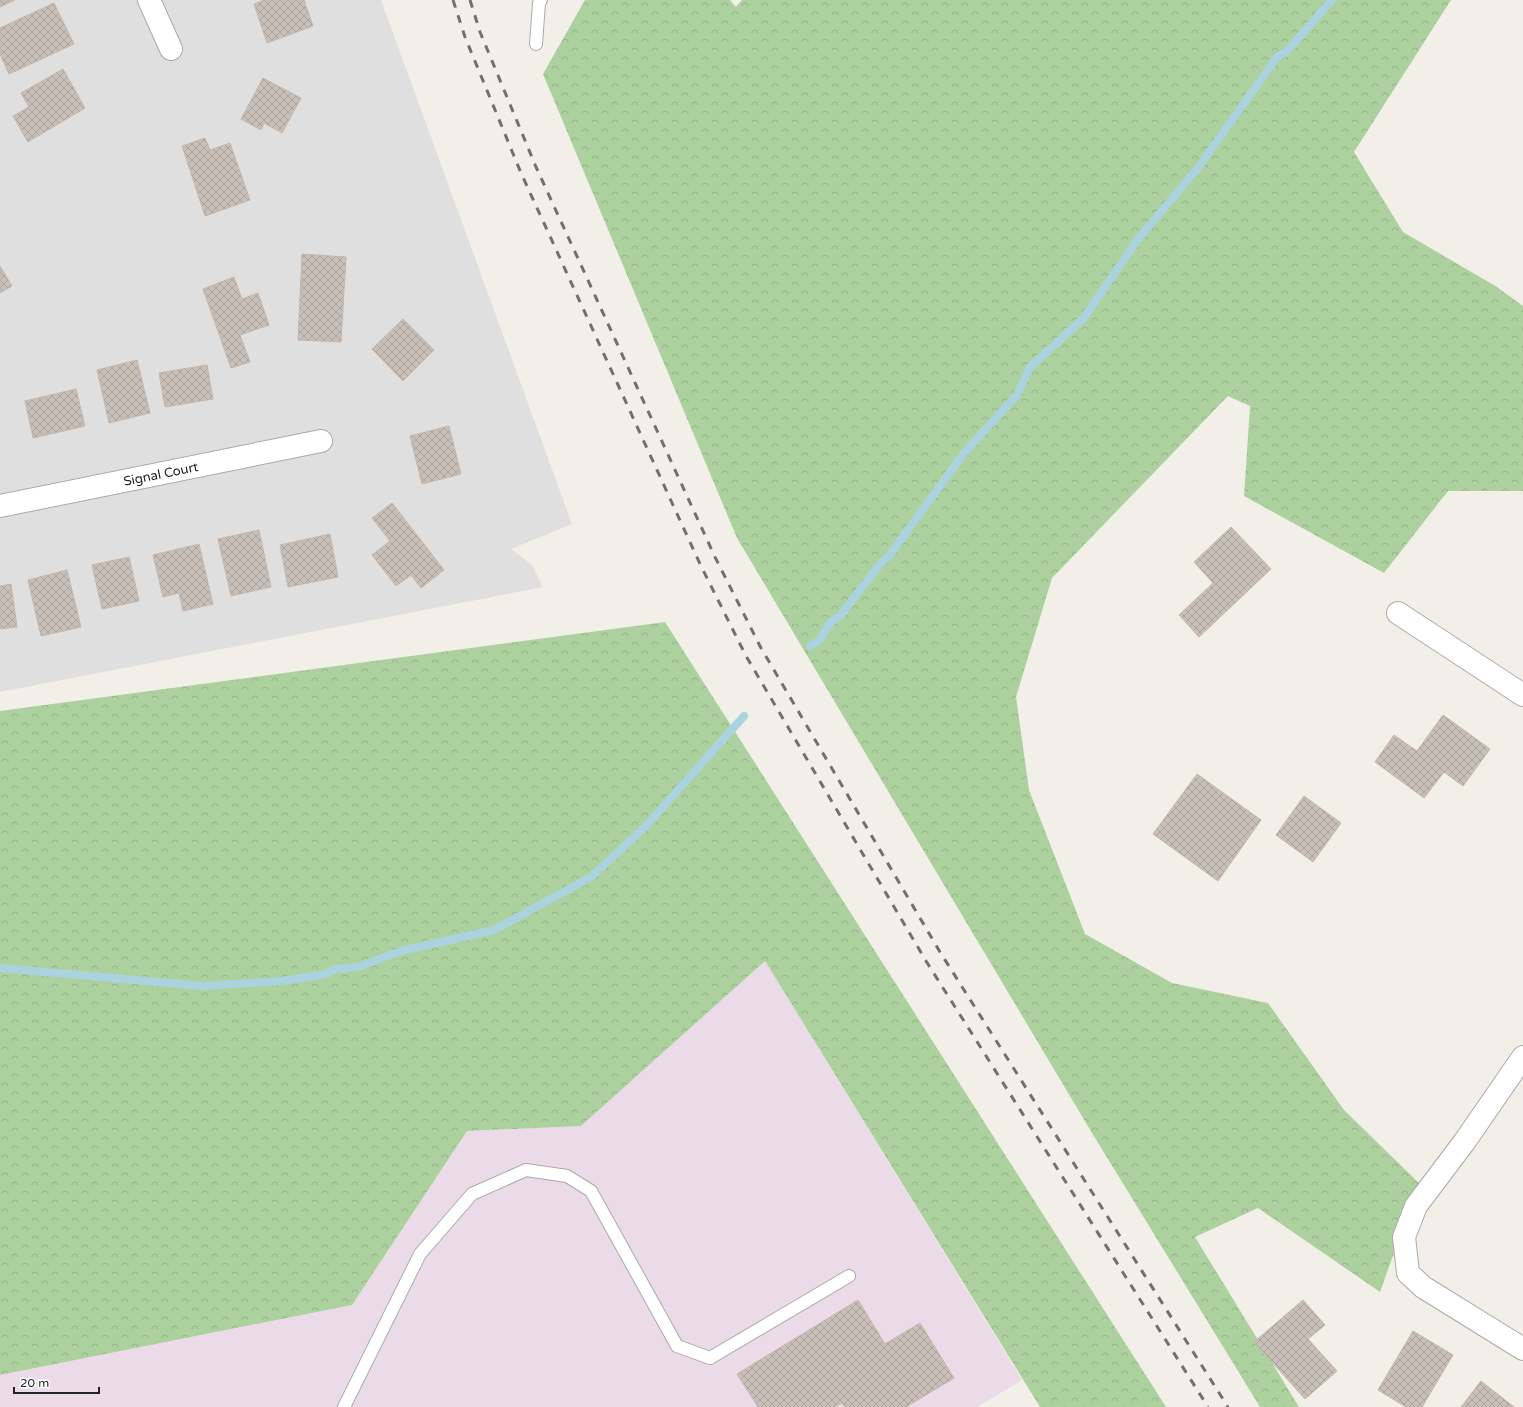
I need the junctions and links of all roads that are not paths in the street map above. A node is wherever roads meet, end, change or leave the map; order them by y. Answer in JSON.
{"nodes":[{"id":1,"x":149,"y":0,"type":"edge"},
{"id":2,"x":541,"y":0,"type":"edge"},
{"id":3,"x":536,"y":44,"type":"dead end"},
{"id":4,"x":171,"y":49,"type":"dead end"},
{"id":5,"x":321,"y":441,"type":"dead end"},
{"id":6,"x":0,"y":506,"type":"edge"},
{"id":7,"x":1398,"y":613,"type":"dead end"},
{"id":8,"x":1523,"y":695,"type":"edge"},
{"id":9,"x":1523,"y":1057,"type":"edge"},
{"id":10,"x":849,"y":1276,"type":"dead end"},
{"id":11,"x":1523,"y":1349,"type":"edge"},
{"id":12,"x":344,"y":1407,"type":"edge"}],
"edges":[{"from":1,"to":4,"type":"street"},
{"from":2,"to":3,"type":"lane"},
{"from":5,"to":6,"type":"street","name":"Signal Court"},
{"from":7,"to":8,"type":"street"},
{"from":9,"to":11,"type":"street"},
{"from":10,"to":12,"type":"lane"}]}
